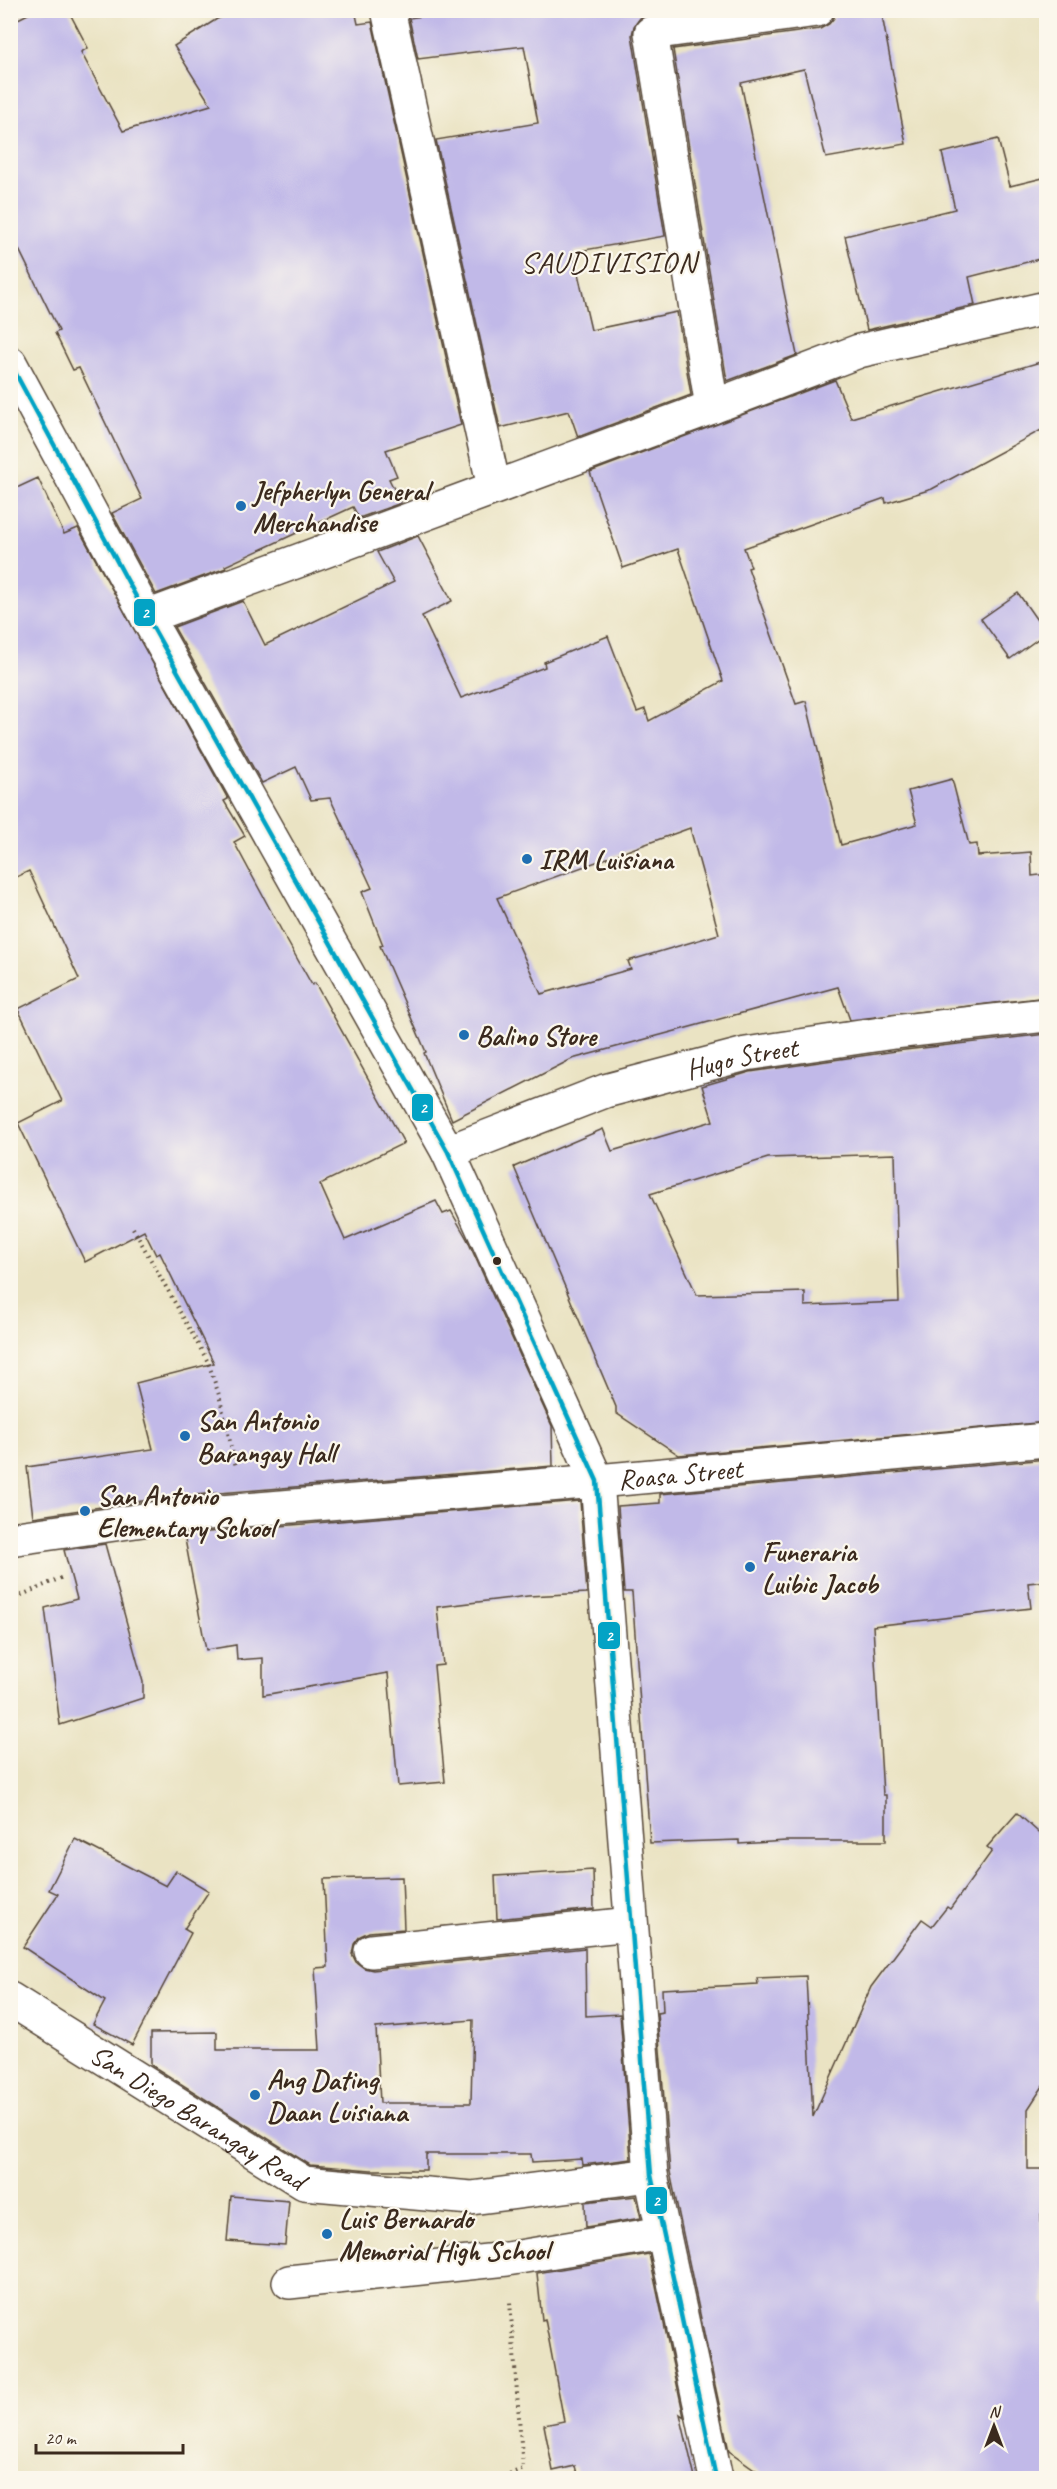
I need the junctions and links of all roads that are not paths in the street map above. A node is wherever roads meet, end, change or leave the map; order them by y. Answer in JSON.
{"nodes":[{"id":1,"x":388,"y":10,"type":"edge"},
{"id":2,"x":817,"y":10,"type":"edge"},
{"id":3,"x":1047,"y":308,"type":"edge"},
{"id":4,"x":10,"y":363,"type":"edge"},
{"id":5,"x":712,"y":407,"type":"junction"},
{"id":6,"x":494,"y":487,"type":"junction"},
{"id":7,"x":147,"y":617,"type":"junction"},
{"id":8,"x":1047,"y":1015,"type":"edge"},
{"id":9,"x":448,"y":1152,"type":"junction"},
{"id":10,"x":1047,"y":1440,"type":"edge"},
{"id":11,"x":597,"y":1480,"type":"junction"},
{"id":12,"x":10,"y":1539,"type":"edge"},
{"id":13,"x":631,"y":1924,"type":"junction"},
{"id":14,"x":371,"y":1951,"type":"dead end"},
{"id":15,"x":10,"y":1999,"type":"edge"},
{"id":16,"x":651,"y":2175,"type":"junction"},
{"id":17,"x":663,"y":2233,"type":"junction"},
{"id":18,"x":289,"y":2282,"type":"dead end"},
{"id":19,"x":716,"y":2478,"type":"edge"}],
"edges":[{"from":1,"to":6,"type":"street"},
{"from":2,"to":5,"type":"street"},
{"from":3,"to":5,"type":"street"},
{"from":4,"to":7,"type":"street"},
{"from":5,"to":6,"type":"street"},
{"from":6,"to":7,"type":"street"},
{"from":7,"to":9,"type":"street"},
{"from":8,"to":9,"type":"street","name":"Hugo Street"},
{"from":9,"to":11,"type":"street"},
{"from":10,"to":11,"type":"street","name":"Roasa Street"},
{"from":11,"to":12,"type":"street","name":"Roasa Street"},
{"from":11,"to":13,"type":"street"},
{"from":13,"to":14,"type":"street"},
{"from":13,"to":16,"type":"street"},
{"from":15,"to":16,"type":"street","name":"San Diego Barangay Road"},
{"from":16,"to":17,"type":"street"},
{"from":17,"to":18,"type":"street"},
{"from":17,"to":19,"type":"street"}]}
